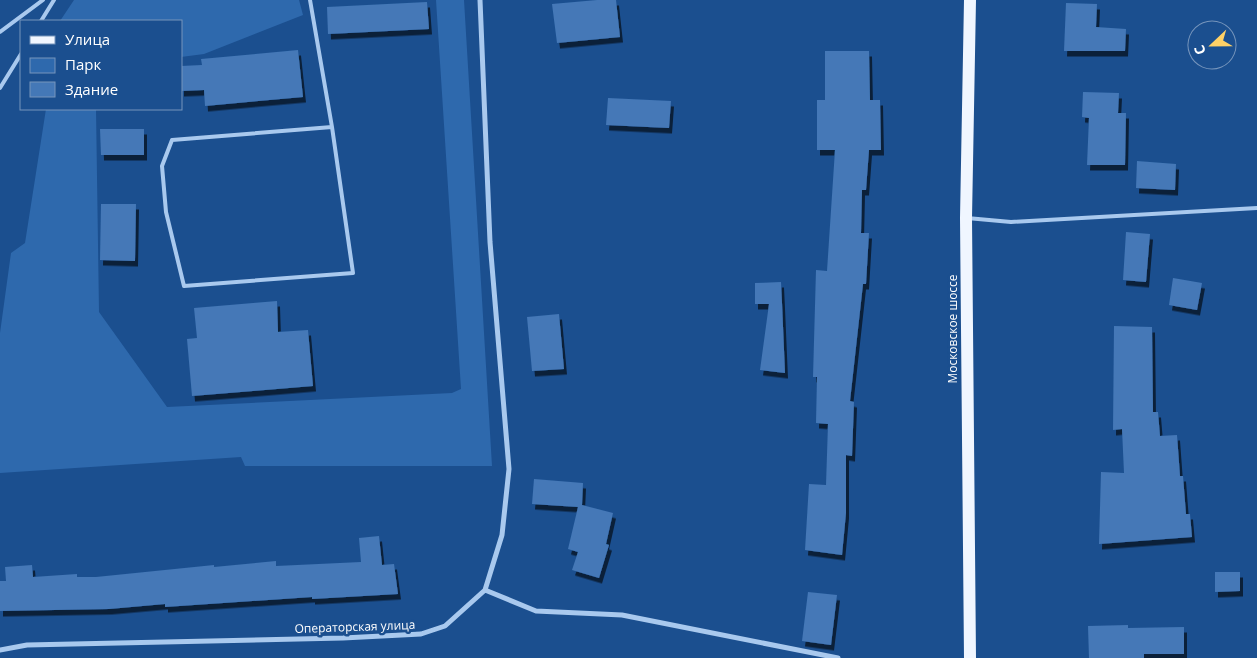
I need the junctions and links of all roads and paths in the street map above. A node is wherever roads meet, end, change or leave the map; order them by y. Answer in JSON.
{"nodes":[{"id":1,"x":44,"y":0,"type":"edge"},
{"id":2,"x":54,"y":0,"type":"edge"},
{"id":3,"x":310,"y":0,"type":"edge"},
{"id":4,"x":480,"y":0,"type":"edge"},
{"id":5,"x":970,"y":0,"type":"edge"},
{"id":6,"x":42,"y":20,"type":"edge"},
{"id":7,"x":0,"y":32,"type":"edge"},
{"id":8,"x":20,"y":56,"type":"edge"},
{"id":9,"x":0,"y":88,"type":"edge"},
{"id":10,"x":332,"y":127,"type":"junction"},
{"id":11,"x":1257,"y":208,"type":"edge"},
{"id":12,"x":966,"y":218,"type":"junction"},
{"id":13,"x":485,"y":590,"type":"junction"},
{"id":14,"x":0,"y":650,"type":"edge"},
{"id":15,"x":838,"y":658,"type":"edge"},
{"id":16,"x":970,"y":658,"type":"edge"}],
"edges":[{"from":1,"to":7,"type":"lane"},
{"from":2,"to":6,"type":"lane"},
{"from":3,"to":10,"type":"lane"},
{"from":4,"to":13,"type":"street"},
{"from":5,"to":12,"type":"main road","name":"Московское шоссе"},
{"from":8,"to":9,"type":"lane"},
{"from":10,"to":10,"type":"lane"},
{"from":11,"to":12,"type":"lane"},
{"from":12,"to":16,"type":"main road","name":"Московское шоссе"},
{"from":13,"to":14,"type":"street","name":"Операторская улица"},
{"from":13,"to":15,"type":"street"}]}
